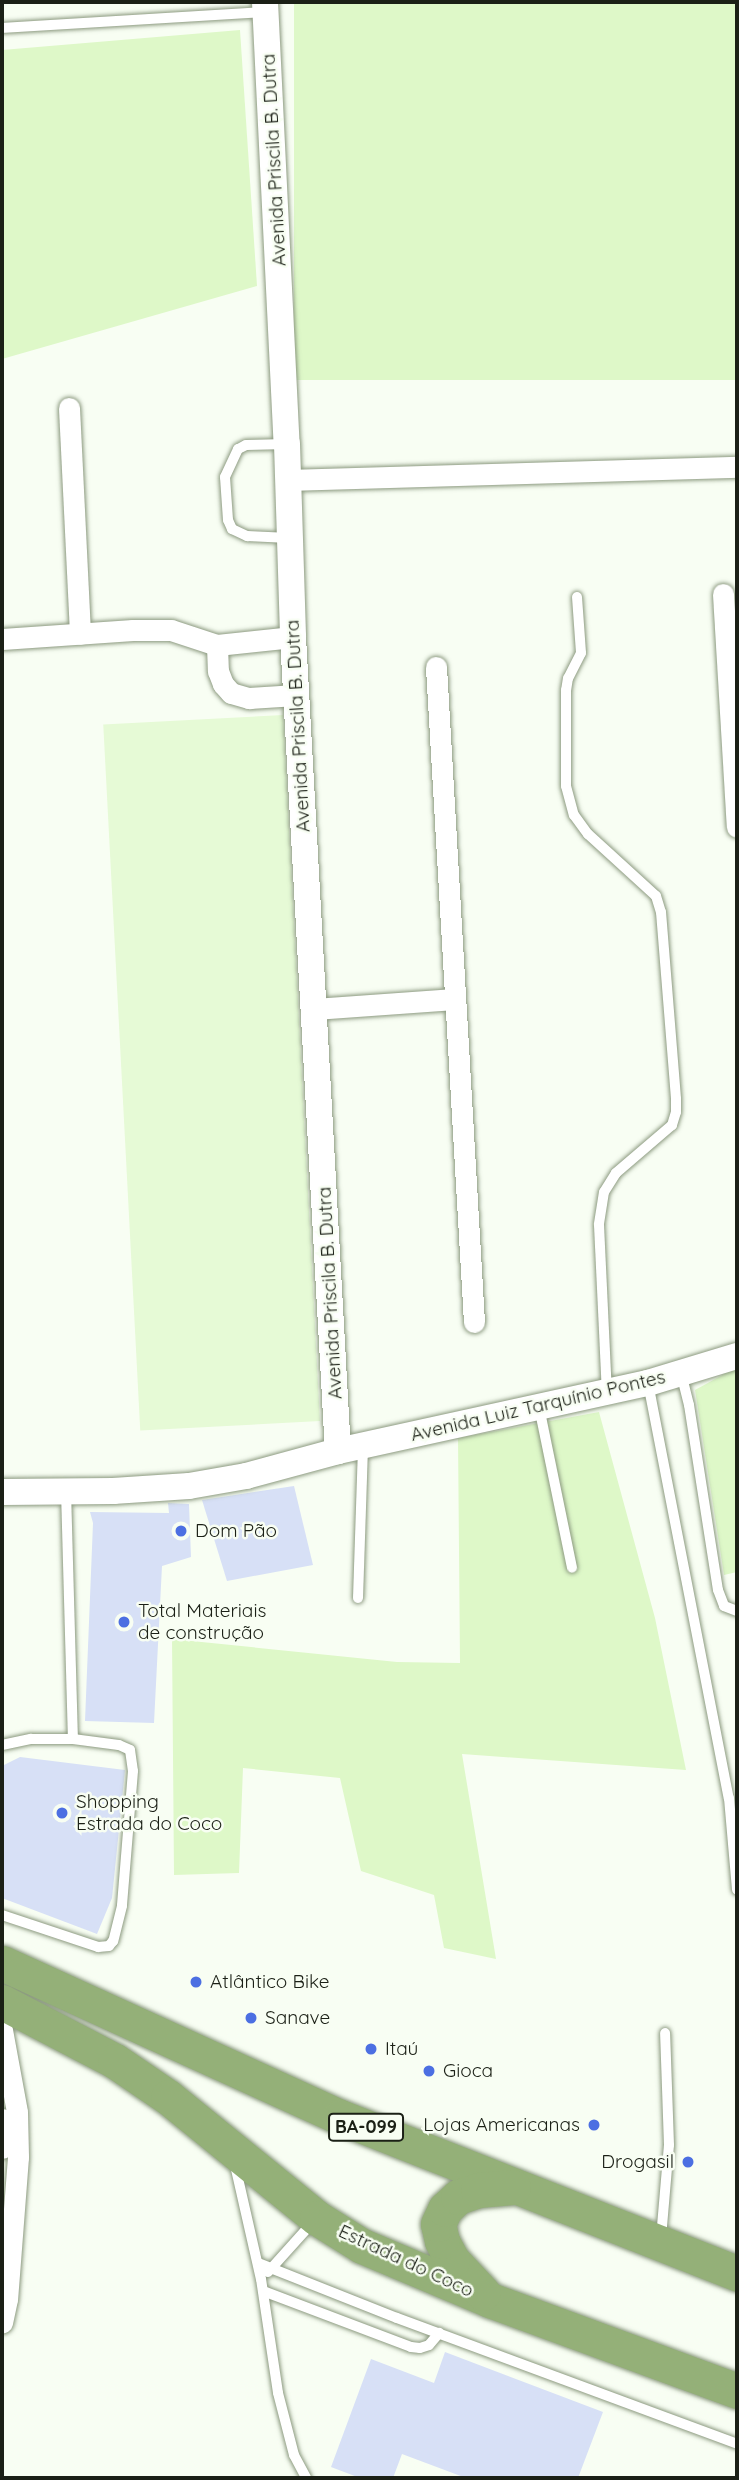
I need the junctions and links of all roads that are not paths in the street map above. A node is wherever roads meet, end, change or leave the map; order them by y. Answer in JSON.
{"nodes":[{"id":1,"x":265,"y":7,"type":"edge"},
{"id":2,"x":2,"y":28,"type":"edge"},
{"id":3,"x":69,"y":408,"type":"dead end"},
{"id":4,"x":287,"y":444,"type":"junction"},
{"id":5,"x":737,"y":467,"type":"edge"},
{"id":6,"x":289,"y":480,"type":"junction"},
{"id":7,"x":290,"y":538,"type":"junction"},
{"id":8,"x":723,"y":594,"type":"dead end"},
{"id":9,"x":577,"y":597,"type":"dead end"},
{"id":10,"x":80,"y":634,"type":"junction"},
{"id":11,"x":293,"y":637,"type":"junction"},
{"id":12,"x":2,"y":639,"type":"edge"},
{"id":13,"x":217,"y":645,"type":"junction"},
{"id":14,"x":436,"y":667,"type":"dead end"},
{"id":15,"x":296,"y":695,"type":"junction"},
{"id":16,"x":737,"y":827,"type":"edge"},
{"id":17,"x":455,"y":999,"type":"junction"},
{"id":18,"x":314,"y":1009,"type":"junction"},
{"id":19,"x":474,"y":1322,"type":"dead end"},
{"id":20,"x":737,"y":1356,"type":"edge"},
{"id":21,"x":681,"y":1373,"type":"junction"},
{"id":22,"x":648,"y":1383,"type":"junction"},
{"id":23,"x":607,"y":1392,"type":"junction"},
{"id":24,"x":539,"y":1407,"type":"junction"},
{"id":25,"x":350,"y":1448,"type":"junction"},
{"id":26,"x":66,"y":1491,"type":"junction"},
{"id":27,"x":2,"y":1492,"type":"edge"},
{"id":28,"x":572,"y":1568,"type":"dead end"},
{"id":29,"x":358,"y":1598,"type":"dead end"},
{"id":30,"x":737,"y":1611,"type":"edge"},
{"id":31,"x":73,"y":1739,"type":"junction"},
{"id":32,"x":2,"y":1745,"type":"edge"},
{"id":33,"x":734,"y":1818,"type":"edge"},
{"id":34,"x":737,"y":1890,"type":"edge"},
{"id":35,"x":4,"y":1916,"type":"edge"},
{"id":36,"x":2,"y":1928,"type":"edge"},
{"id":37,"x":2,"y":1963,"type":"edge"},
{"id":38,"x":2,"y":2002,"type":"edge"},
{"id":39,"x":2,"y":2030,"type":"edge"},
{"id":40,"x":666,"y":2033,"type":"dead end"},
{"id":41,"x":6,"y":2129,"type":"edge"},
{"id":42,"x":2,"y":2148,"type":"edge"},
{"id":43,"x":232,"y":2150,"type":"junction"},
{"id":44,"x":517,"y":2186,"type":"junction"},
{"id":45,"x":317,"y":2218,"type":"junction"},
{"id":46,"x":7,"y":2220,"type":"edge"},
{"id":47,"x":660,"y":2241,"type":"junction"},
{"id":48,"x":258,"y":2263,"type":"junction"},
{"id":49,"x":272,"y":2268,"type":"junction"},
{"id":50,"x":737,"y":2273,"type":"edge"},
{"id":51,"x":261,"y":2279,"type":"junction"},
{"id":52,"x":263,"y":2291,"type":"junction"},
{"id":53,"x":490,"y":2301,"type":"junction"},
{"id":54,"x":2,"y":2322,"type":"edge"},
{"id":55,"x":439,"y":2333,"type":"junction"},
{"id":56,"x":737,"y":2391,"type":"edge"},
{"id":57,"x":737,"y":2444,"type":"edge"},
{"id":58,"x":306,"y":2478,"type":"edge"}],
"edges":[{"from":1,"to":2,"type":"lane"},
{"from":1,"to":4,"type":"street","name":"Avenida Priscila B. Dutra"},
{"from":3,"to":10,"type":"street"},
{"from":4,"to":6,"type":"street","name":"Avenida Priscila B. Dutra"},
{"from":4,"to":7,"type":"lane"},
{"from":5,"to":6,"type":"street"},
{"from":6,"to":7,"type":"street","name":"Avenida Priscila B. Dutra"},
{"from":7,"to":11,"type":"street","name":"Avenida Priscila B. Dutra"},
{"from":8,"to":16,"type":"street"},
{"from":9,"to":23,"type":"lane"},
{"from":10,"to":12,"type":"street"},
{"from":10,"to":13,"type":"street"},
{"from":11,"to":13,"type":"street"},
{"from":11,"to":15,"type":"street","name":"Avenida Priscila B. Dutra"},
{"from":13,"to":15,"type":"street"},
{"from":14,"to":17,"type":"street"},
{"from":15,"to":18,"type":"street","name":"Avenida Priscila B. Dutra"},
{"from":17,"to":18,"type":"street"},
{"from":17,"to":19,"type":"street"},
{"from":18,"to":25,"type":"street","name":"Avenida Priscila B. Dutra"},
{"from":20,"to":21,"type":"street","name":"Avenida Luiz Tarquínio Pontes"},
{"from":21,"to":22,"type":"street","name":"Avenida Luiz Tarquínio Pontes"},
{"from":21,"to":30,"type":"lane"},
{"from":22,"to":23,"type":"street","name":"Avenida Luiz Tarquínio Pontes"},
{"from":22,"to":33,"type":"lane"},
{"from":23,"to":24,"type":"street","name":"Avenida Luiz Tarquínio Pontes"},
{"from":24,"to":25,"type":"street","name":"Avenida Luiz Tarquínio Pontes"},
{"from":24,"to":28,"type":"lane"},
{"from":25,"to":26,"type":"street","name":"Avenida Luiz Tarquínio Pontes"},
{"from":25,"to":29,"type":"lane"},
{"from":26,"to":27,"type":"street","name":"Avenida Luiz Tarquínio Pontes"},
{"from":26,"to":31,"type":"lane"},
{"from":31,"to":32,"type":"lane"},
{"from":31,"to":35,"type":"lane"},
{"from":33,"to":34,"type":"lane"},
{"from":35,"to":36,"type":"lane"},
{"from":37,"to":44,"type":"highway","number":"BA-099"},
{"from":38,"to":43,"type":"highway","name":"Estrada do Coco"},
{"from":39,"to":41,"type":"street"},
{"from":40,"to":47,"type":"lane"},
{"from":41,"to":42,"type":"street"},
{"from":41,"to":46,"type":"street"},
{"from":43,"to":45,"type":"highway","name":"Estrada do Coco"},
{"from":43,"to":48,"type":"lane"},
{"from":44,"to":47,"type":"highway","number":"BA-099"},
{"from":44,"to":53,"type":"highway"},
{"from":45,"to":49,"type":"lane"},
{"from":45,"to":53,"type":"highway","name":"Estrada do Coco"},
{"from":46,"to":54,"type":"street"},
{"from":47,"to":50,"type":"highway","number":"BA-099"},
{"from":48,"to":49,"type":"lane"},
{"from":48,"to":51,"type":"lane"},
{"from":49,"to":51,"type":"lane"},
{"from":49,"to":55,"type":"lane"},
{"from":51,"to":52,"type":"lane"},
{"from":52,"to":55,"type":"lane"},
{"from":52,"to":58,"type":"lane"},
{"from":53,"to":56,"type":"highway","name":"Estrada do Coco"},
{"from":55,"to":57,"type":"lane"}]}
